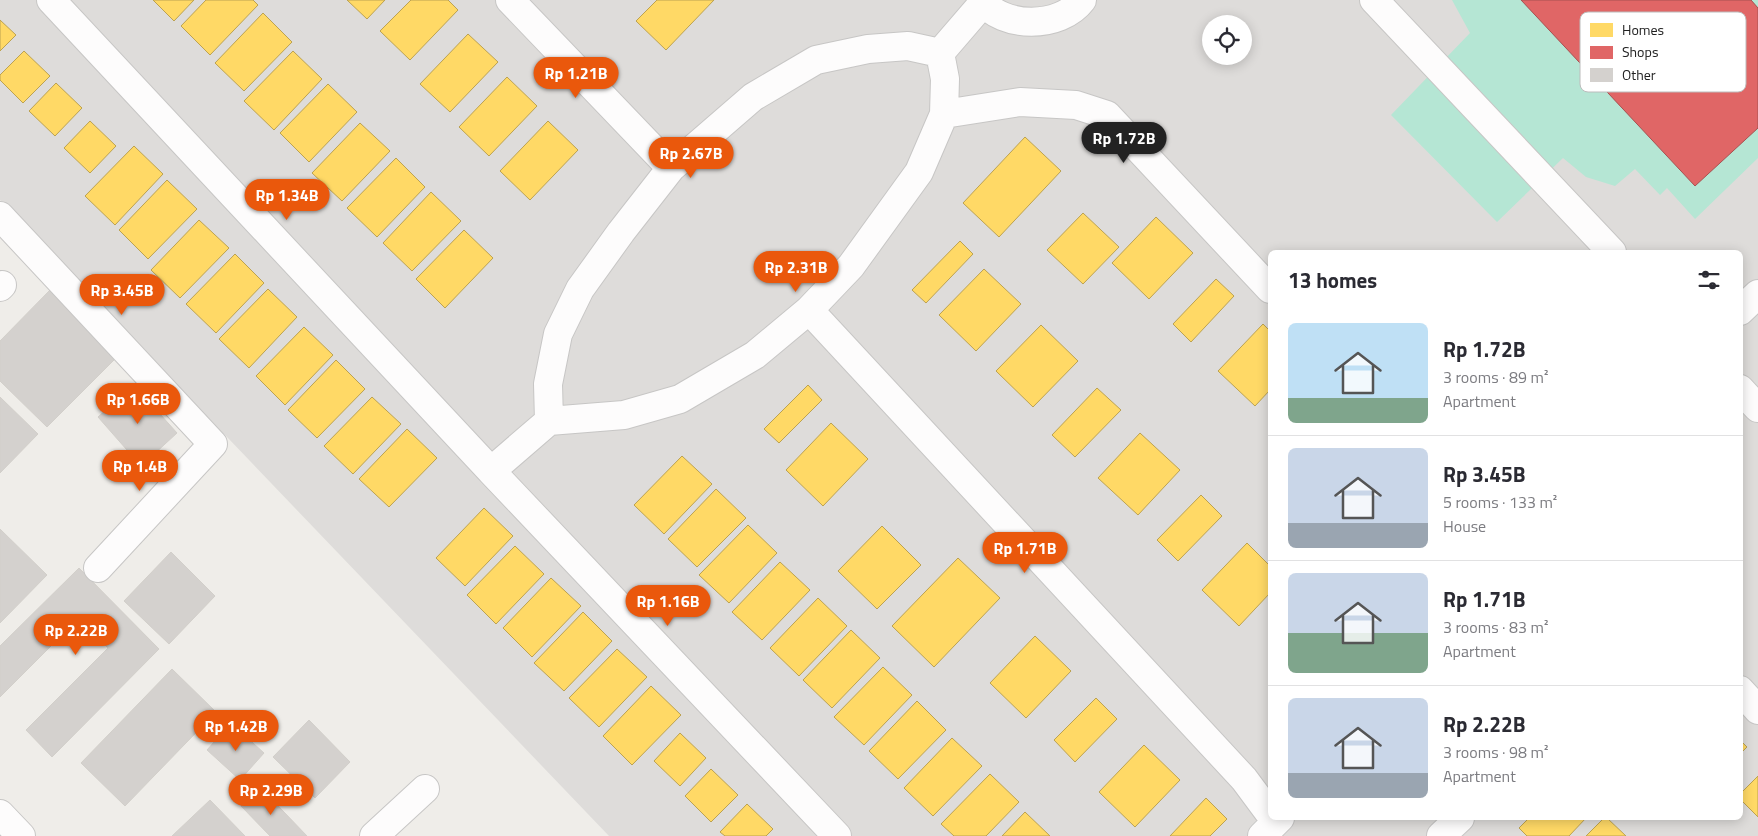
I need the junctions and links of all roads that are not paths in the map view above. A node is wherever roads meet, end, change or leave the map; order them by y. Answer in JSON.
{"nodes":[{"id":1,"x":51,"y":0,"type":"edge"},
{"id":2,"x":510,"y":0,"type":"edge"},
{"id":3,"x":1082,"y":0,"type":"edge"},
{"id":4,"x":1374,"y":0,"type":"edge"},
{"id":5,"x":982,"y":1,"type":"edge"},
{"id":6,"x":940,"y":53,"type":"junction"},
{"id":7,"x":944,"y":114,"type":"junction"},
{"id":8,"x":672,"y":168,"type":"junction"},
{"id":9,"x":0,"y":216,"type":"edge"},
{"id":10,"x":1610,"y":250,"type":"edge"},
{"id":11,"x":1268,"y":288,"type":"edge"},
{"id":12,"x":1758,"y":294,"type":"edge"},
{"id":13,"x":1743,"y":308,"type":"edge"},
{"id":14,"x":809,"y":310,"type":"junction"},
{"id":15,"x":1743,"y":392,"type":"edge"},
{"id":16,"x":1758,"y":408,"type":"edge"},
{"id":17,"x":549,"y":421,"type":"junction"},
{"id":18,"x":491,"y":471,"type":"junction"},
{"id":19,"x":98,"y":568,"type":"dead end"},
{"id":20,"x":1743,"y":693,"type":"edge"},
{"id":21,"x":1758,"y":710,"type":"edge"},
{"id":22,"x":425,"y":789,"type":"dead end"},
{"id":23,"x":0,"y":814,"type":"edge"},
{"id":24,"x":1268,"y":815,"type":"edge"},
{"id":25,"x":1458,"y":820,"type":"edge"},
{"id":26,"x":21,"y":836,"type":"edge"},
{"id":27,"x":374,"y":836,"type":"edge"},
{"id":28,"x":836,"y":836,"type":"edge"},
{"id":29,"x":1441,"y":836,"type":"edge"}],
"edges":[{"from":1,"to":18,"type":"street"},
{"from":2,"to":8,"type":"street"},
{"from":3,"to":5,"type":"street"},
{"from":4,"to":10,"type":"street"},
{"from":5,"to":6,"type":"street"},
{"from":6,"to":7,"type":"street"},
{"from":6,"to":8,"type":"street"},
{"from":7,"to":11,"type":"street"},
{"from":7,"to":14,"type":"street"},
{"from":8,"to":17,"type":"street"},
{"from":9,"to":19,"type":"street"},
{"from":12,"to":13,"type":"street"},
{"from":14,"to":17,"type":"street"},
{"from":14,"to":24,"type":"street"},
{"from":15,"to":16,"type":"street"},
{"from":17,"to":18,"type":"street"},
{"from":18,"to":28,"type":"street"},
{"from":20,"to":21,"type":"street"},
{"from":22,"to":27,"type":"street"},
{"from":23,"to":26,"type":"street"},
{"from":25,"to":29,"type":"street"}]}
